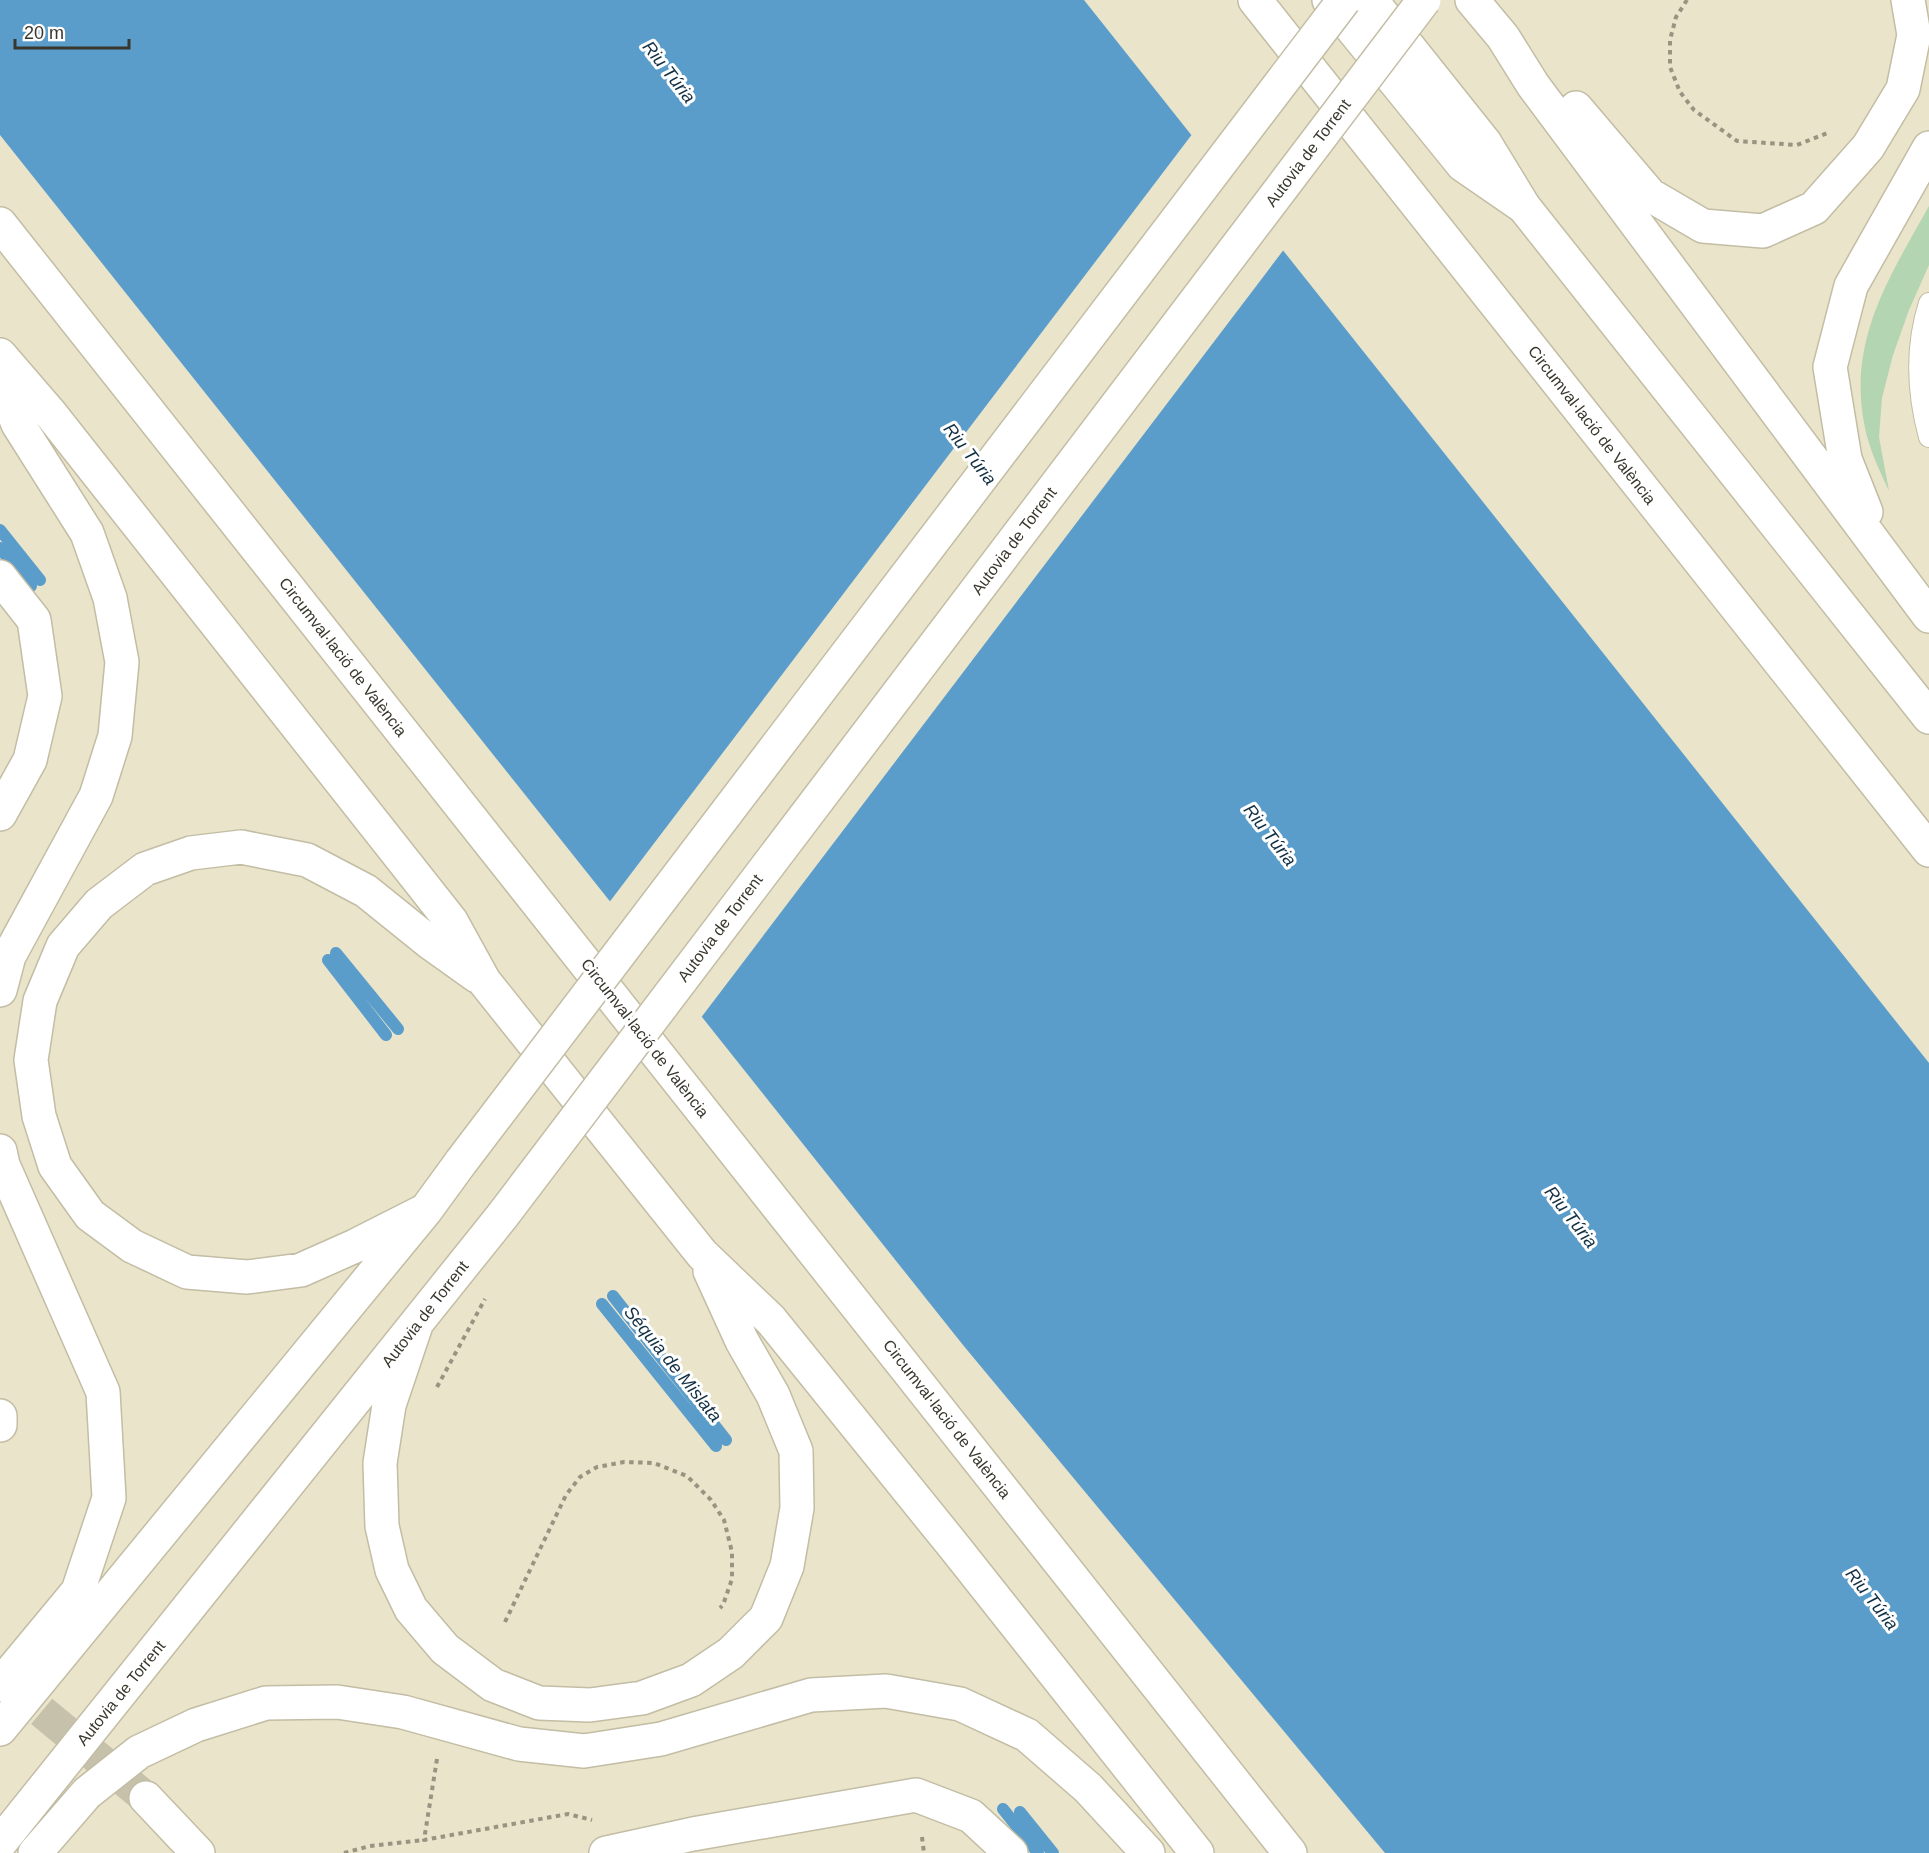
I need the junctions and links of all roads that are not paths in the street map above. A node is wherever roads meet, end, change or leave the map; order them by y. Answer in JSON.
{"nodes":[{"id":1,"x":1255,"y":0,"type":"edge"},
{"id":2,"x":1329,"y":0,"type":"edge"},
{"id":3,"x":1344,"y":0,"type":"edge"},
{"id":4,"x":1371,"y":0,"type":"edge"},
{"id":5,"x":1424,"y":0,"type":"edge"},
{"id":6,"x":1472,"y":0,"type":"edge"},
{"id":7,"x":1908,"y":0,"type":"edge"},
{"id":8,"x":1503,"y":37,"type":"junction"},
{"id":9,"x":1929,"y":148,"type":"edge"},
{"id":10,"x":1524,"y":207,"type":"junction"},
{"id":11,"x":0,"y":224,"type":"edge"},
{"id":12,"x":1929,"y":303,"type":"edge"},
{"id":13,"x":0,"y":355,"type":"edge"},
{"id":14,"x":0,"y":380,"type":"edge"},
{"id":15,"x":1929,"y":437,"type":"edge"},
{"id":16,"x":1884,"y":555,"type":"junction"},
{"id":17,"x":0,"y":577,"type":"edge"},
{"id":18,"x":1929,"y":616,"type":"edge"},
{"id":19,"x":1929,"y":717,"type":"edge"},
{"id":20,"x":0,"y":814,"type":"edge"},
{"id":21,"x":1929,"y":850,"type":"edge"},
{"id":22,"x":484,"y":981,"type":"junction"},
{"id":23,"x":0,"y":990,"type":"edge"},
{"id":24,"x":0,"y":1151,"type":"edge"},
{"id":25,"x":426,"y":1210,"type":"junction"},
{"id":26,"x":702,"y":1254,"type":"junction"},
{"id":27,"x":416,"y":1325,"type":"junction"},
{"id":28,"x":0,"y":1416,"type":"edge"},
{"id":29,"x":0,"y":1425,"type":"edge"},
{"id":30,"x":0,"y":1685,"type":"edge"},
{"id":31,"x":0,"y":1729,"type":"edge"},
{"id":32,"x":146,"y":1798,"type":"tunnel mouth"},
{"id":33,"x":0,"y":1843,"type":"edge"},
{"id":34,"x":640,"y":1849,"type":"edge"},
{"id":35,"x":35,"y":1853,"type":"edge"},
{"id":36,"x":198,"y":1853,"type":"edge"},
{"id":37,"x":606,"y":1853,"type":"edge"},
{"id":38,"x":1011,"y":1853,"type":"edge"},
{"id":39,"x":1148,"y":1853,"type":"edge"},
{"id":40,"x":1197,"y":1853,"type":"edge"},
{"id":41,"x":1290,"y":1853,"type":"edge"}],
"edges":[{"from":1,"to":21,"type":"main road","name":"Circumval·lació de València"},
{"from":2,"to":10,"type":"main road"},
{"from":3,"to":25,"type":"main road","bridge":true},
{"from":4,"to":10,"type":"main road"},
{"from":5,"to":27,"type":"main road","name":"Autovia de Torrent","bridge":true},
{"from":6,"to":8,"type":"main road"},
{"from":7,"to":8,"type":"main road"},
{"from":8,"to":16,"type":"main road"},
{"from":9,"to":16,"type":"main road"},
{"from":10,"to":19,"type":"main road"},
{"from":11,"to":41,"type":"main road","name":"Circumval·lació de València"},
{"from":12,"to":15,"type":"lane"},
{"from":13,"to":22,"type":"main road"},
{"from":14,"to":23,"type":"main road"},
{"from":16,"to":18,"type":"main road"},
{"from":17,"to":20,"type":"main road"},
{"from":22,"to":25,"type":"main road"},
{"from":22,"to":26,"type":"main road"},
{"from":24,"to":30,"type":"main road"},
{"from":25,"to":31,"type":"main road"},
{"from":26,"to":27,"type":"main road"},
{"from":26,"to":40,"type":"main road"},
{"from":27,"to":33,"type":"main road","name":"Autovia de Torrent"},
{"from":28,"to":29,"type":"main road"},
{"from":32,"to":36,"type":"main road"},
{"from":34,"to":37,"type":"main road"},
{"from":34,"to":38,"type":"main road"},
{"from":35,"to":39,"type":"main road"}]}
